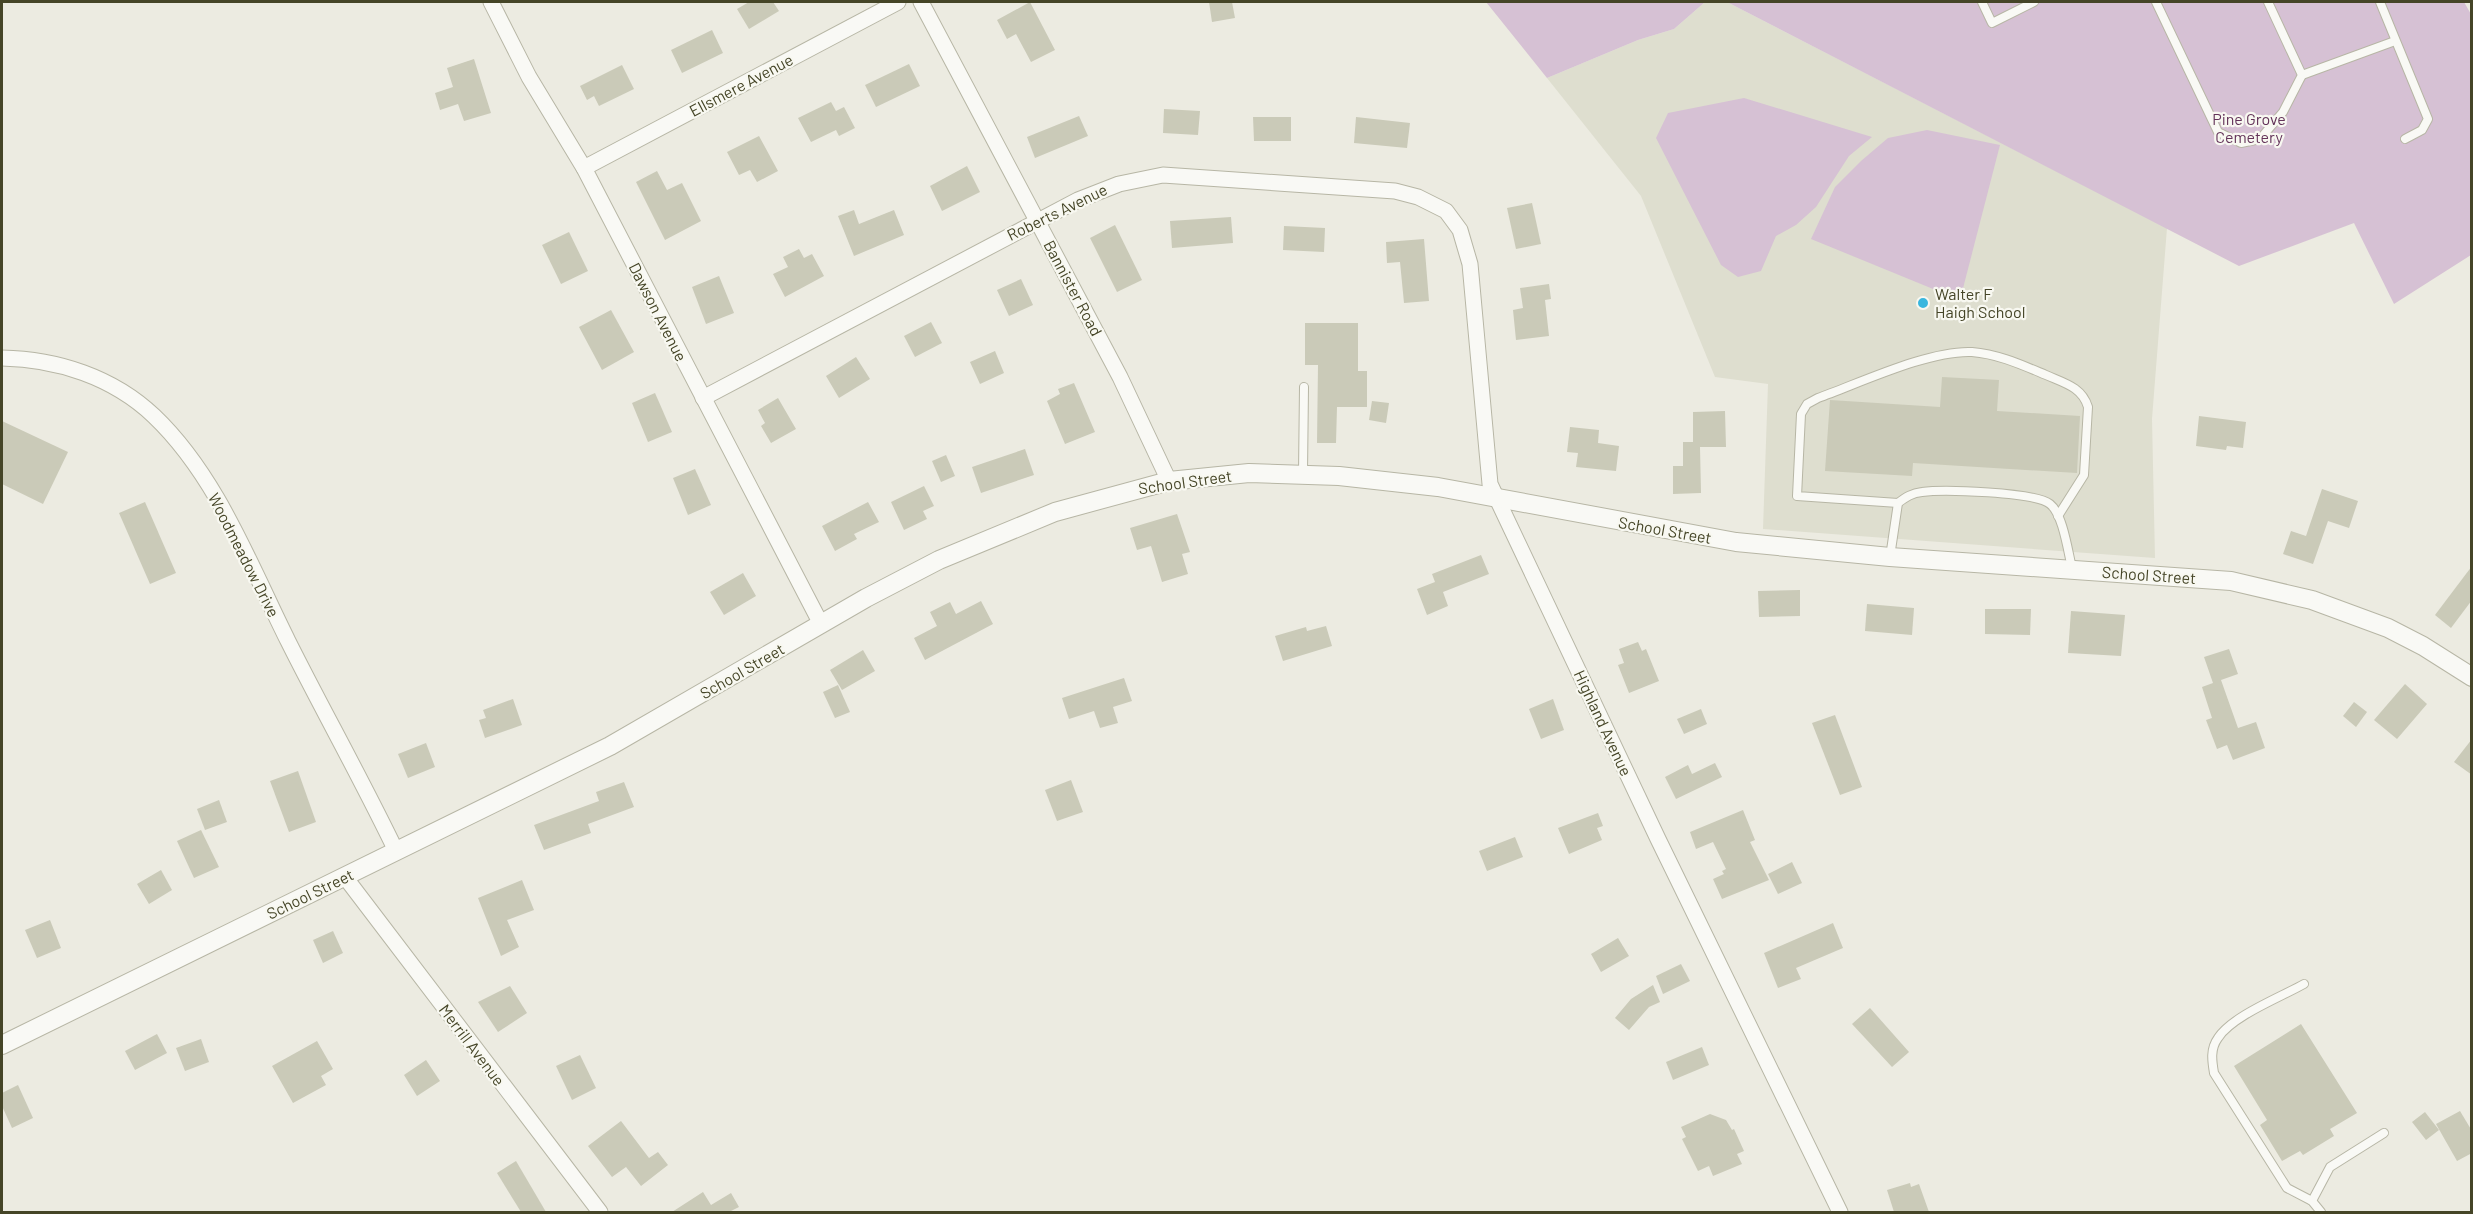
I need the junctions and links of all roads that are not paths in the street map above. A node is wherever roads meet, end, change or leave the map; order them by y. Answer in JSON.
{"nodes":[{"id":1,"x":491,"y":2,"type":"edge"},
{"id":2,"x":898,"y":2,"type":"edge"},
{"id":3,"x":921,"y":2,"type":"edge"},
{"id":4,"x":1982,"y":2,"type":"edge"},
{"id":5,"x":2034,"y":2,"type":"edge"},
{"id":6,"x":2156,"y":2,"type":"edge"},
{"id":7,"x":2268,"y":2,"type":"edge"},
{"id":8,"x":2380,"y":2,"type":"edge"},
{"id":9,"x":2395,"y":40,"type":"junction"},
{"id":10,"x":2302,"y":75,"type":"junction"},
{"id":11,"x":2405,"y":139,"type":"dead end"},
{"id":12,"x":584,"y":168,"type":"junction"},
{"id":13,"x":1446,"y":211,"type":"joint"},
{"id":14,"x":1037,"y":220,"type":"junction"},
{"id":15,"x":2,"y":358,"type":"edge"},
{"id":16,"x":1304,"y":387,"type":"dead end"},
{"id":17,"x":703,"y":398,"type":"junction"},
{"id":18,"x":1303,"y":473,"type":"junction"},
{"id":19,"x":1169,"y":481,"type":"junction"},
{"id":20,"x":1498,"y":499,"type":"junction"},
{"id":21,"x":1898,"y":503,"type":"junction"},
{"id":22,"x":2058,"y":516,"type":"junction"},
{"id":23,"x":1890,"y":557,"type":"junction"},
{"id":24,"x":2072,"y":570,"type":"junction"},
{"id":25,"x":821,"y":624,"type":"junction"},
{"id":26,"x":2472,"y":677,"type":"edge"},
{"id":27,"x":396,"y":851,"type":"junction"},
{"id":28,"x":345,"y":877,"type":"junction"},
{"id":29,"x":2304,"y":984,"type":"dead end"},
{"id":30,"x":2,"y":1045,"type":"edge"},
{"id":31,"x":2384,"y":1133,"type":"dead end"},
{"id":32,"x":2312,"y":1201,"type":"junction"},
{"id":33,"x":600,"y":1212,"type":"edge"},
{"id":34,"x":1840,"y":1212,"type":"edge"},
{"id":35,"x":2321,"y":1212,"type":"edge"}],
"edges":[{"from":1,"to":12,"type":"street","name":"Dawson Avenue"},
{"from":2,"to":12,"type":"street","name":"Ellsmere Avenue"},
{"from":3,"to":14,"type":"street","name":"Bannister Road"},
{"from":4,"to":5,"type":"lane"},
{"from":6,"to":10,"type":"lane"},
{"from":7,"to":10,"type":"lane"},
{"from":8,"to":9,"type":"lane"},
{"from":9,"to":10,"type":"lane"},
{"from":9,"to":11,"type":"lane"},
{"from":12,"to":17,"type":"street","name":"Dawson Avenue"},
{"from":13,"to":14,"type":"street","name":"Roberts Avenue"},
{"from":13,"to":20,"type":"street","name":"Highland Avenue"},
{"from":14,"to":17,"type":"street","name":"Roberts Avenue"},
{"from":14,"to":19,"type":"street","name":"Bannister Road"},
{"from":15,"to":27,"type":"street","name":"Woodmeadow Drive"},
{"from":16,"to":18,"type":"lane"},
{"from":17,"to":25,"type":"street","name":"Dawson Avenue"},
{"from":18,"to":19,"type":"street","name":"School Street"},
{"from":18,"to":20,"type":"street","name":"School Street"},
{"from":19,"to":25,"type":"street","name":"School Street"},
{"from":20,"to":23,"type":"street","name":"School Street"},
{"from":20,"to":34,"type":"street","name":"Highland Avenue"},
{"from":21,"to":22,"type":"lane"},
{"from":21,"to":22,"type":"lane"},
{"from":21,"to":23,"type":"lane"},
{"from":22,"to":24,"type":"lane"},
{"from":23,"to":24,"type":"street","name":"School Street"},
{"from":24,"to":26,"type":"street","name":"School Street"},
{"from":25,"to":27,"type":"street","name":"School Street"},
{"from":27,"to":28,"type":"street","name":"School Street"},
{"from":28,"to":30,"type":"street","name":"School Street"},
{"from":28,"to":33,"type":"street","name":"Merrill Avenue"},
{"from":29,"to":32,"type":"lane"},
{"from":31,"to":32,"type":"lane"},
{"from":32,"to":35,"type":"lane"}]}
